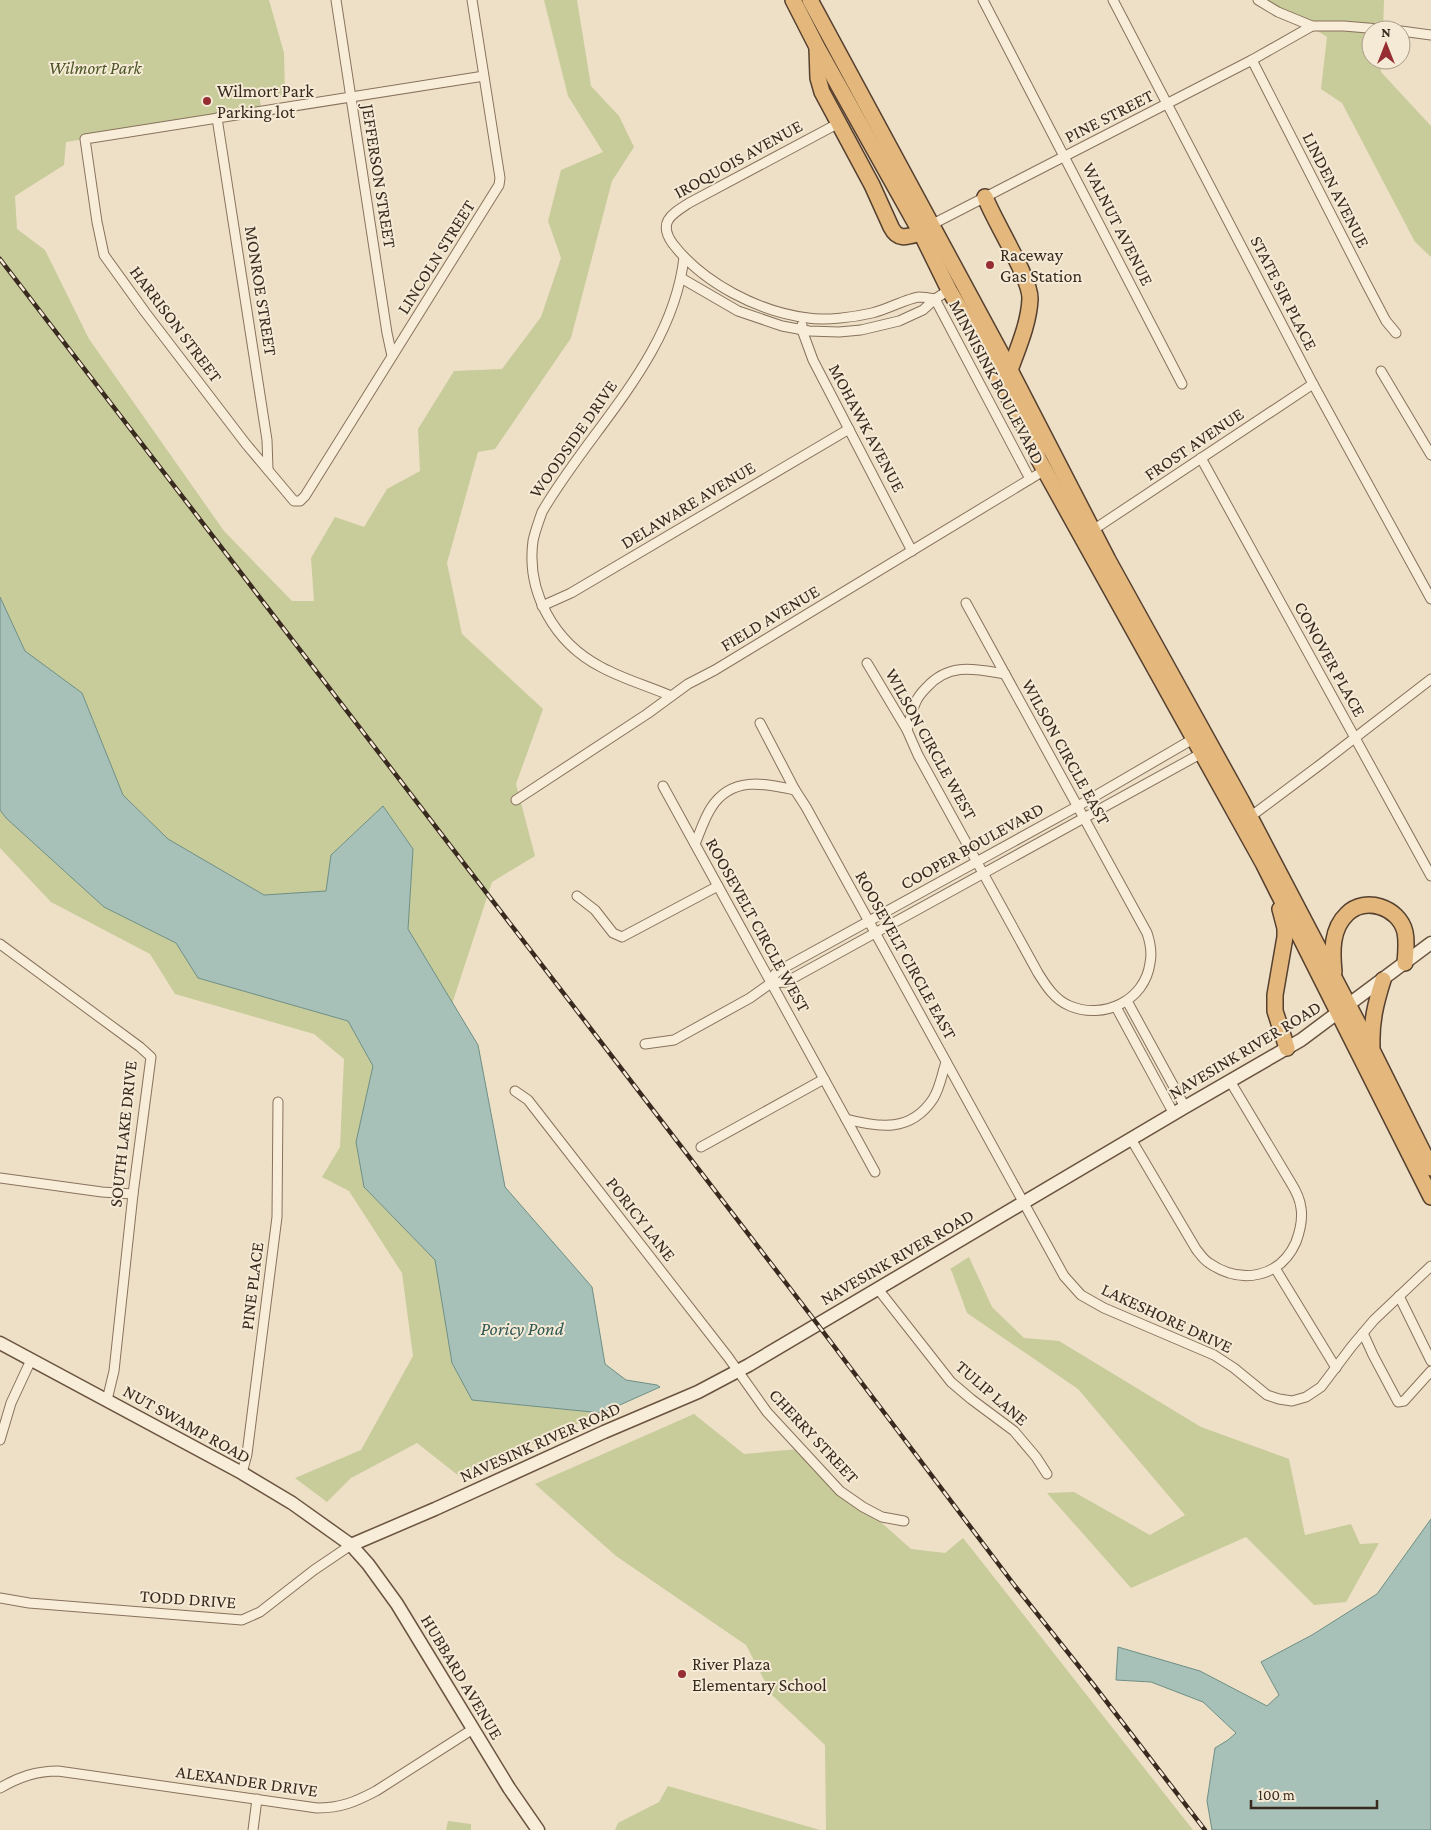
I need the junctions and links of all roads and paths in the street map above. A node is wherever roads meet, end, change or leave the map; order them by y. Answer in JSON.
{"nodes":[{"id":1,"x":336,"y":0,"type":"edge"},
{"id":2,"x":472,"y":0,"type":"edge"},
{"id":3,"x":793,"y":0,"type":"edge"},
{"id":4,"x":810,"y":0,"type":"edge"},
{"id":5,"x":983,"y":0,"type":"edge"},
{"id":6,"x":1113,"y":0,"type":"edge"},
{"id":7,"x":1258,"y":0,"type":"edge"},
{"id":8,"x":1312,"y":26,"type":"junction"},
{"id":9,"x":1361,"y":27,"type":"edge"},
{"id":10,"x":1411,"y":32,"type":"edge"},
{"id":11,"x":1431,"y":35,"type":"edge"},
{"id":12,"x":817,"y":47,"type":"junction"},
{"id":13,"x":1252,"y":60,"type":"junction"},
{"id":14,"x":484,"y":76,"type":"junction"},
{"id":15,"x":351,"y":97,"type":"junction"},
{"id":16,"x":1167,"y":104,"type":"junction"},
{"id":17,"x":217,"y":118,"type":"junction"},
{"id":18,"x":839,"y":123,"type":"junction"},
{"id":19,"x":1064,"y":157,"type":"junction"},
{"id":20,"x":985,"y":197,"type":"junction"},
{"id":21,"x":926,"y":229,"type":"junction"},
{"id":22,"x":684,"y":257,"type":"junction"},
{"id":23,"x":681,"y":278,"type":"junction"},
{"id":24,"x":949,"y":290,"type":"junction"},
{"id":25,"x":935,"y":299,"type":"junction"},
{"id":26,"x":803,"y":317,"type":"junction"},
{"id":27,"x":802,"y":330,"type":"junction"},
{"id":28,"x":1396,"y":333,"type":"dead end"},
{"id":29,"x":392,"y":356,"type":"junction"},
{"id":30,"x":1010,"y":370,"type":"junction"},
{"id":31,"x":1381,"y":371,"type":"dead end"},
{"id":32,"x":1182,"y":384,"type":"dead end"},
{"id":33,"x":1313,"y":384,"type":"junction"},
{"id":34,"x":849,"y":428,"type":"junction"},
{"id":35,"x":1431,"y":455,"type":"edge"},
{"id":36,"x":1201,"y":458,"type":"junction"},
{"id":37,"x":268,"y":470,"type":"junction"},
{"id":38,"x":1045,"y":470,"type":"junction"},
{"id":39,"x":1030,"y":480,"type":"junction"},
{"id":40,"x":297,"y":503,"type":"joint"},
{"id":41,"x":1093,"y":530,"type":"junction"},
{"id":42,"x":912,"y":551,"type":"junction"},
{"id":43,"x":1431,"y":599,"type":"edge"},
{"id":44,"x":966,"y":603,"type":"dead end"},
{"id":45,"x":542,"y":606,"type":"junction"},
{"id":46,"x":867,"y":663,"type":"dead end"},
{"id":47,"x":1005,"y":674,"type":"junction"},
{"id":48,"x":1431,"y":679,"type":"edge"},
{"id":49,"x":671,"y":696,"type":"junction"},
{"id":50,"x":760,"y":723,"type":"dead end"},
{"id":51,"x":907,"y":730,"type":"junction"},
{"id":52,"x":1355,"y":737,"type":"junction"},
{"id":53,"x":1194,"y":739,"type":"junction"},
{"id":54,"x":1202,"y":753,"type":"junction"},
{"id":55,"x":663,"y":786,"type":"dead end"},
{"id":56,"x":795,"y":790,"type":"junction"},
{"id":57,"x":516,"y":800,"type":"dead end"},
{"id":58,"x":1078,"y":806,"type":"junction"},
{"id":59,"x":1250,"y":817,"type":"junction"},
{"id":60,"x":1084,"y":818,"type":"junction"},
{"id":61,"x":695,"y":844,"type":"junction"},
{"id":62,"x":977,"y":862,"type":"junction"},
{"id":63,"x":983,"y":873,"type":"junction"},
{"id":64,"x":1431,"y":876,"type":"edge"},
{"id":65,"x":718,"y":886,"type":"junction"},
{"id":66,"x":1274,"y":886,"type":"junction"},
{"id":67,"x":577,"y":896,"type":"dead end"},
{"id":68,"x":869,"y":921,"type":"junction"},
{"id":69,"x":875,"y":932,"type":"junction"},
{"id":70,"x":1431,"y":943,"type":"edge"},
{"id":71,"x":0,"y":944,"type":"edge"},
{"id":72,"x":1405,"y":963,"type":"junction"},
{"id":73,"x":1336,"y":980,"type":"junction"},
{"id":74,"x":1383,"y":980,"type":"junction"},
{"id":75,"x":771,"y":984,"type":"junction"},
{"id":76,"x":1127,"y":1001,"type":"junction"},
{"id":77,"x":1116,"y":1007,"type":"junction"},
{"id":78,"x":1343,"y":1010,"type":"junction"},
{"id":79,"x":645,"y":1044,"type":"dead end"},
{"id":80,"x":1287,"y":1048,"type":"junction"},
{"id":81,"x":1372,"y":1050,"type":"junction"},
{"id":82,"x":946,"y":1062,"type":"junction"},
{"id":83,"x":824,"y":1079,"type":"junction"},
{"id":84,"x":1230,"y":1081,"type":"junction"},
{"id":85,"x":516,"y":1091,"type":"dead end"},
{"id":86,"x":278,"y":1102,"type":"dead end"},
{"id":87,"x":1185,"y":1107,"type":"junction"},
{"id":88,"x":1174,"y":1114,"type":"junction"},
{"id":89,"x":846,"y":1119,"type":"junction"},
{"id":90,"x":1131,"y":1139,"type":"junction"},
{"id":91,"x":701,"y":1147,"type":"dead end"},
{"id":92,"x":1431,"y":1168,"type":"edge"},
{"id":93,"x":875,"y":1172,"type":"dead end"},
{"id":94,"x":0,"y":1178,"type":"edge"},
{"id":95,"x":133,"y":1194,"type":"junction"},
{"id":96,"x":1431,"y":1196,"type":"edge"},
{"id":97,"x":1024,"y":1203,"type":"junction"},
{"id":98,"x":1431,"y":1266,"type":"edge"},
{"id":99,"x":1275,"y":1268,"type":"junction"},
{"id":100,"x":878,"y":1289,"type":"junction"},
{"id":101,"x":1399,"y":1296,"type":"junction"},
{"id":102,"x":1363,"y":1333,"type":"junction"},
{"id":103,"x":0,"y":1343,"type":"edge"},
{"id":104,"x":30,"y":1360,"type":"junction"},
{"id":105,"x":1431,"y":1361,"type":"edge"},
{"id":106,"x":1336,"y":1368,"type":"junction"},
{"id":107,"x":738,"y":1371,"type":"junction"},
{"id":108,"x":1431,"y":1371,"type":"edge"},
{"id":109,"x":108,"y":1400,"type":"junction"},
{"id":110,"x":0,"y":1440,"type":"edge"},
{"id":111,"x":242,"y":1473,"type":"junction"},
{"id":112,"x":1047,"y":1474,"type":"dead end"},
{"id":113,"x":904,"y":1521,"type":"dead end"},
{"id":114,"x":351,"y":1545,"type":"junction"},
{"id":115,"x":0,"y":1598,"type":"edge"},
{"id":116,"x":473,"y":1729,"type":"junction"},
{"id":117,"x":0,"y":1788,"type":"edge"},
{"id":118,"x":257,"y":1799,"type":"junction"},
{"id":119,"x":254,"y":1830,"type":"edge"},
{"id":120,"x":538,"y":1830,"type":"edge"}],
"edges":[{"from":1,"to":15,"type":"street","name":"JEFFERSON STREET"},
{"from":2,"to":14,"type":"street","name":"LINCOLN STREET"},
{"from":3,"to":12,"type":"highway"},
{"from":4,"to":21,"type":"highway"},
{"from":5,"to":19,"type":"street","name":"WALNUT AVENUE"},
{"from":6,"to":16,"type":"street","name":"STATE SIR PLACE"},
{"from":7,"to":8,"type":"street"},
{"from":8,"to":9,"type":"street"},
{"from":8,"to":13,"type":"street","name":"PINE STREET"},
{"from":10,"to":11,"type":"street"},
{"from":12,"to":18,"type":"highway"},
{"from":12,"to":21,"type":"highway"},
{"from":13,"to":16,"type":"street","name":"PINE STREET"},
{"from":13,"to":28,"type":"street","name":"LINDEN AVENUE"},
{"from":14,"to":15,"type":"street"},
{"from":14,"to":29,"type":"street","name":"LINCOLN STREET"},
{"from":15,"to":17,"type":"street"},
{"from":15,"to":29,"type":"street","name":"JEFFERSON STREET"},
{"from":16,"to":19,"type":"street","name":"PINE STREET"},
{"from":16,"to":33,"type":"street","name":"STATE SIR PLACE"},
{"from":17,"to":37,"type":"street","name":"MONROE STREET"},
{"from":17,"to":37,"type":"street","name":"HARRISON STREET"},
{"from":18,"to":21,"type":"highway"},
{"from":18,"to":22,"type":"street","name":"IROQUOIS AVENUE"},
{"from":19,"to":20,"type":"street","name":"PINE STREET"},
{"from":19,"to":32,"type":"street","name":"WALNUT AVENUE"},
{"from":20,"to":21,"type":"street","name":"PINE STREET"},
{"from":20,"to":30,"type":"highway"},
{"from":21,"to":24,"type":"highway"},
{"from":21,"to":30,"type":"highway"},
{"from":22,"to":23,"type":"street","name":"WOODSIDE DRIVE"},
{"from":22,"to":26,"type":"street"},
{"from":23,"to":27,"type":"street"},
{"from":23,"to":45,"type":"street","name":"WOODSIDE DRIVE"},
{"from":24,"to":25,"type":"street"},
{"from":24,"to":38,"type":"highway"},
{"from":25,"to":26,"type":"street"},
{"from":25,"to":27,"type":"street"},
{"from":25,"to":39,"type":"street","name":"MINNISINK BOULEVARD"},
{"from":26,"to":27,"type":"street","name":"MOHAWK AVENUE"},
{"from":27,"to":34,"type":"street","name":"MOHAWK AVENUE"},
{"from":29,"to":40,"type":"street","name":"LINCOLN STREET"},
{"from":30,"to":41,"type":"highway"},
{"from":31,"to":35,"type":"street"},
{"from":33,"to":36,"type":"street","name":"FROST AVENUE"},
{"from":33,"to":43,"type":"street","name":"STATE SIR PLACE"},
{"from":34,"to":42,"type":"street","name":"MOHAWK AVENUE"},
{"from":34,"to":45,"type":"street","name":"DELAWARE AVENUE"},
{"from":36,"to":41,"type":"street","name":"FROST AVENUE"},
{"from":36,"to":52,"type":"street","name":"CONOVER PLACE"},
{"from":37,"to":40,"type":"street","name":"HARRISON STREET"},
{"from":38,"to":39,"type":"street","name":"FIELD AVENUE"},
{"from":38,"to":53,"type":"highway"},
{"from":39,"to":42,"type":"street","name":"FIELD AVENUE"},
{"from":41,"to":59,"type":"highway"},
{"from":42,"to":49,"type":"street","name":"FIELD AVENUE"},
{"from":44,"to":47,"type":"street","name":"WILSON CIRCLE EAST"},
{"from":45,"to":49,"type":"street","name":"WOODSIDE DRIVE"},
{"from":46,"to":51,"type":"street","name":"WILSON CIRCLE WEST"},
{"from":47,"to":51,"type":"street"},
{"from":47,"to":58,"type":"street","name":"WILSON CIRCLE EAST"},
{"from":48,"to":52,"type":"street"},
{"from":49,"to":57,"type":"street","name":"FIELD AVENUE"},
{"from":50,"to":56,"type":"street","name":"ROOSEVELT CIRCLE EAST"},
{"from":51,"to":62,"type":"street","name":"WILSON CIRCLE WEST"},
{"from":52,"to":59,"type":"street"},
{"from":52,"to":64,"type":"street","name":"CONOVER PLACE"},
{"from":53,"to":54,"type":"highway"},
{"from":53,"to":58,"type":"street","name":"COOPER BOULEVARD"},
{"from":54,"to":60,"type":"street","name":"COOPER BOULEVARD"},
{"from":54,"to":66,"type":"highway"},
{"from":55,"to":61,"type":"street","name":"ROOSEVELT CIRCLE WEST"},
{"from":56,"to":61,"type":"street"},
{"from":56,"to":68,"type":"street","name":"ROOSEVELT CIRCLE EAST"},
{"from":58,"to":60,"type":"street","name":"WILSON CIRCLE EAST"},
{"from":58,"to":62,"type":"street","name":"COOPER BOULEVARD"},
{"from":59,"to":73,"type":"highway"},
{"from":60,"to":63,"type":"street","name":"COOPER BOULEVARD"},
{"from":60,"to":76,"type":"street","name":"WILSON CIRCLE EAST"},
{"from":61,"to":65,"type":"street","name":"ROOSEVELT CIRCLE WEST"},
{"from":62,"to":63,"type":"street","name":"WILSON CIRCLE WEST"},
{"from":62,"to":68,"type":"street","name":"COOPER BOULEVARD"},
{"from":63,"to":69,"type":"street","name":"COOPER BOULEVARD"},
{"from":63,"to":77,"type":"street","name":"WILSON CIRCLE WEST"},
{"from":65,"to":67,"type":"street"},
{"from":65,"to":75,"type":"street","name":"ROOSEVELT CIRCLE WEST"},
{"from":66,"to":78,"type":"highway"},
{"from":66,"to":80,"type":"highway"},
{"from":68,"to":69,"type":"street","name":"ROOSEVELT CIRCLE EAST"},
{"from":68,"to":75,"type":"street","name":"COOPER BOULEVARD"},
{"from":69,"to":75,"type":"street","name":"COOPER BOULEVARD"},
{"from":69,"to":82,"type":"street","name":"ROOSEVELT CIRCLE EAST"},
{"from":70,"to":72,"type":"main road","name":"NAVESINK RIVER ROAD"},
{"from":71,"to":95,"type":"street","name":"SOUTH LAKE DRIVE"},
{"from":72,"to":73,"type":"highway"},
{"from":72,"to":74,"type":"main road","name":"NAVESINK RIVER ROAD"},
{"from":73,"to":78,"type":"highway"},
{"from":74,"to":78,"type":"main road","name":"NAVESINK RIVER ROAD"},
{"from":74,"to":81,"type":"highway"},
{"from":75,"to":79,"type":"street","name":"COOPER BOULEVARD"},
{"from":75,"to":83,"type":"street","name":"ROOSEVELT CIRCLE WEST"},
{"from":76,"to":77,"type":"street","name":"WILSON CIRCLE WEST"},
{"from":76,"to":87,"type":"street"},
{"from":77,"to":88,"type":"street"},
{"from":78,"to":80,"type":"main road","name":"NAVESINK RIVER ROAD"},
{"from":78,"to":81,"type":"highway"},
{"from":78,"to":96,"type":"highway"},
{"from":80,"to":84,"type":"main road","name":"NAVESINK RIVER ROAD"},
{"from":81,"to":92,"type":"highway"},
{"from":82,"to":89,"type":"street"},
{"from":82,"to":97,"type":"street","name":"ROOSEVELT CIRCLE EAST"},
{"from":83,"to":89,"type":"street","name":"ROOSEVELT CIRCLE WEST"},
{"from":83,"to":91,"type":"street"},
{"from":84,"to":87,"type":"main road","name":"NAVESINK RIVER ROAD"},
{"from":84,"to":99,"type":"street"},
{"from":85,"to":107,"type":"street","name":"PORICY LANE"},
{"from":86,"to":111,"type":"street","name":"PINE PLACE"},
{"from":87,"to":88,"type":"main road","name":"NAVESINK RIVER ROAD"},
{"from":88,"to":90,"type":"main road","name":"NAVESINK RIVER ROAD"},
{"from":89,"to":93,"type":"street"},
{"from":90,"to":97,"type":"main road","name":"NAVESINK RIVER ROAD"},
{"from":90,"to":99,"type":"street"},
{"from":94,"to":95,"type":"street"},
{"from":95,"to":109,"type":"street","name":"SOUTH LAKE DRIVE"},
{"from":97,"to":100,"type":"main road","name":"NAVESINK RIVER ROAD"},
{"from":97,"to":106,"type":"street","name":"LAKESHORE DRIVE"},
{"from":98,"to":101,"type":"street","name":"LAKESHORE DRIVE"},
{"from":99,"to":106,"type":"street"},
{"from":100,"to":107,"type":"main road","name":"NAVESINK RIVER ROAD"},
{"from":100,"to":112,"type":"street","name":"TULIP LANE"},
{"from":101,"to":102,"type":"street","name":"LAKESHORE DRIVE"},
{"from":101,"to":105,"type":"street"},
{"from":102,"to":106,"type":"street","name":"LAKESHORE DRIVE"},
{"from":102,"to":108,"type":"street"},
{"from":103,"to":104,"type":"main road","name":"NUT SWAMP ROAD"},
{"from":104,"to":109,"type":"main road","name":"NUT SWAMP ROAD"},
{"from":104,"to":110,"type":"street"},
{"from":107,"to":113,"type":"street","name":"CHERRY STREET"},
{"from":107,"to":114,"type":"main road","name":"NAVESINK RIVER ROAD"},
{"from":109,"to":111,"type":"main road","name":"NUT SWAMP ROAD"},
{"from":111,"to":114,"type":"main road","name":"NUT SWAMP ROAD"},
{"from":114,"to":115,"type":"street","name":"TODD DRIVE"},
{"from":114,"to":116,"type":"main road","name":"HUBBARD AVENUE"},
{"from":116,"to":118,"type":"street","name":"ALEXANDER DRIVE"},
{"from":116,"to":120,"type":"main road","name":"HUBBARD AVENUE"},
{"from":117,"to":118,"type":"street","name":"ALEXANDER DRIVE"},
{"from":118,"to":119,"type":"street"}]}
